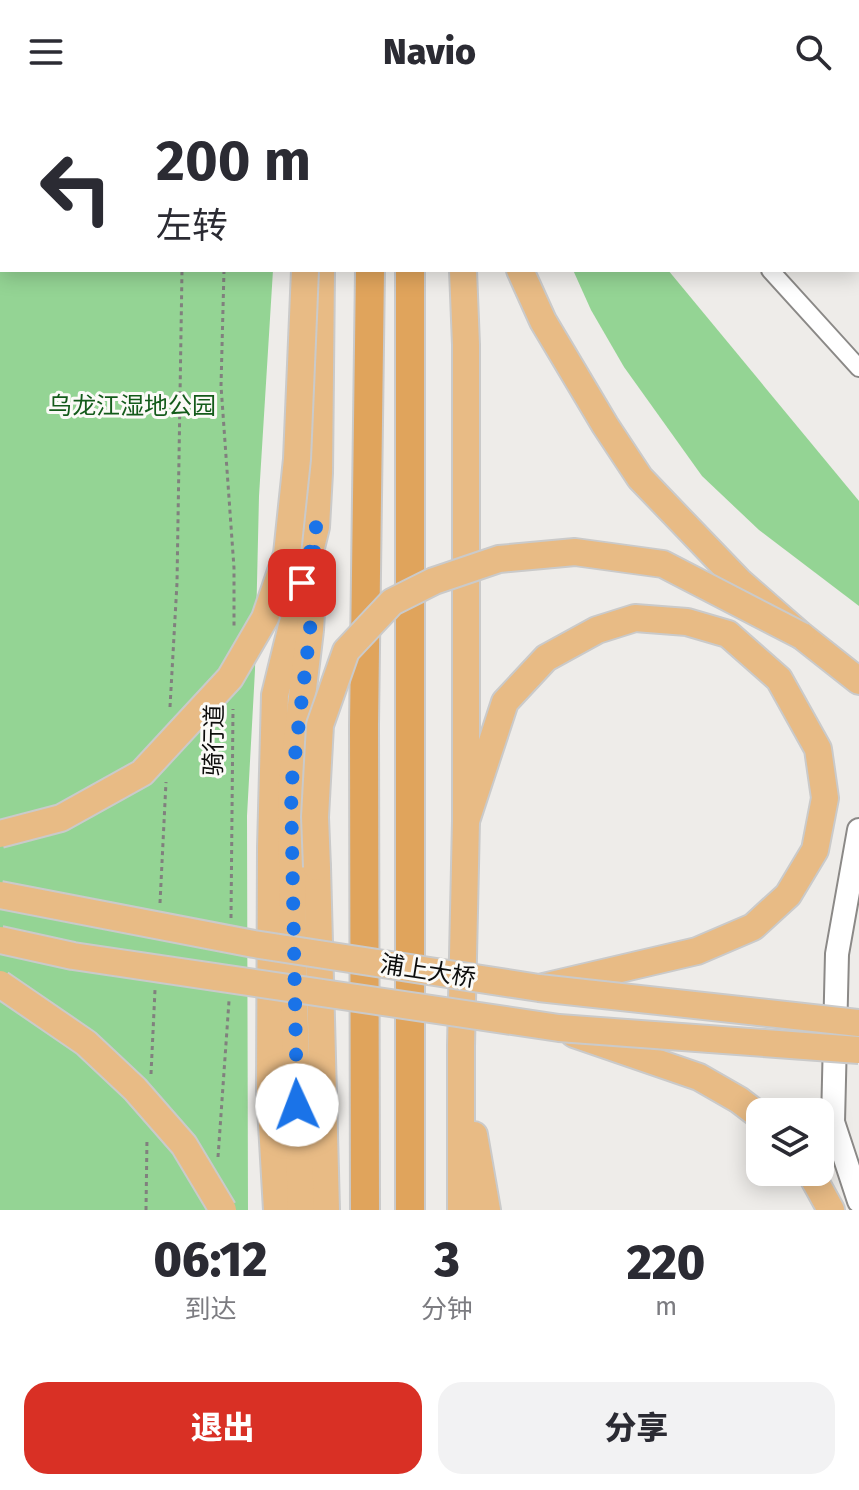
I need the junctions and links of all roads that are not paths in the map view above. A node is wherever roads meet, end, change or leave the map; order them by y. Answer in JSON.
{"nodes":[{"id":1,"x":305,"y":272,"type":"edge"},
{"id":2,"x":321,"y":272,"type":"edge"},
{"id":3,"x":370,"y":272,"type":"edge"},
{"id":4,"x":410,"y":272,"type":"edge"},
{"id":5,"x":463,"y":272,"type":"edge"},
{"id":6,"x":521,"y":272,"type":"edge"},
{"id":7,"x":772,"y":272,"type":"edge"},
{"id":8,"x":859,"y":368,"type":"edge"},
{"id":9,"x":316,"y":527,"type":"junction"},
{"id":10,"x":802,"y":636,"type":"junction"},
{"id":11,"x":859,"y":681,"type":"edge"},
{"id":12,"x":466,"y":821,"type":"junction"},
{"id":13,"x":859,"y":830,"type":"edge"},
{"id":14,"x":0,"y":834,"type":"edge"},
{"id":15,"x":0,"y":895,"type":"edge"},
{"id":16,"x":0,"y":940,"type":"edge"},
{"id":17,"x":0,"y":984,"type":"edge"},
{"id":18,"x":539,"y":988,"type":"junction"},
{"id":19,"x":859,"y":1023,"type":"edge"},
{"id":20,"x":559,"y":1028,"type":"junction"},
{"id":21,"x":461,"y":1046,"type":"junction"},
{"id":22,"x":859,"y":1050,"type":"edge"},
{"id":23,"x":746,"y":1105,"type":"edge"},
{"id":24,"x":818,"y":1186,"type":"edge"},
{"id":25,"x":859,"y":1201,"type":"edge"},
{"id":26,"x":223,"y":1210,"type":"edge"},
{"id":27,"x":277,"y":1210,"type":"edge"},
{"id":28,"x":301,"y":1210,"type":"edge"},
{"id":29,"x":326,"y":1210,"type":"edge"},
{"id":30,"x":365,"y":1210,"type":"edge"},
{"id":31,"x":410,"y":1210,"type":"edge"},
{"id":32,"x":461,"y":1210,"type":"edge"},
{"id":33,"x":487,"y":1210,"type":"edge"},
{"id":34,"x":831,"y":1210,"type":"edge"}],
"edges":[{"from":1,"to":14,"type":"main road","bridge":true},
{"from":2,"to":9,"type":"main road"},
{"from":3,"to":30,"type":"highway"},
{"from":4,"to":31,"type":"highway"},
{"from":5,"to":12,"type":"main road"},
{"from":6,"to":10,"type":"main road","bridge":true},
{"from":7,"to":8,"type":"street"},
{"from":9,"to":27,"type":"main road"},
{"from":9,"to":28,"type":"main road"},
{"from":10,"to":11,"type":"main road"},
{"from":10,"to":29,"type":"main road","bridge":true},
{"from":12,"to":18,"type":"main road"},
{"from":12,"to":21,"type":"main road"},
{"from":13,"to":25,"type":"street"},
{"from":15,"to":18,"type":"main road","name":"浦上大桥","bridge":true},
{"from":16,"to":20,"type":"main road","bridge":true},
{"from":17,"to":26,"type":"main road","bridge":true},
{"from":18,"to":19,"type":"main road","name":"浦上大桥","bridge":true},
{"from":20,"to":22,"type":"main road","bridge":true},
{"from":20,"to":23,"type":"main road","bridge":true},
{"from":21,"to":32,"type":"main road"},
{"from":21,"to":33,"type":"main road"},
{"from":24,"to":34,"type":"main road"}]}
